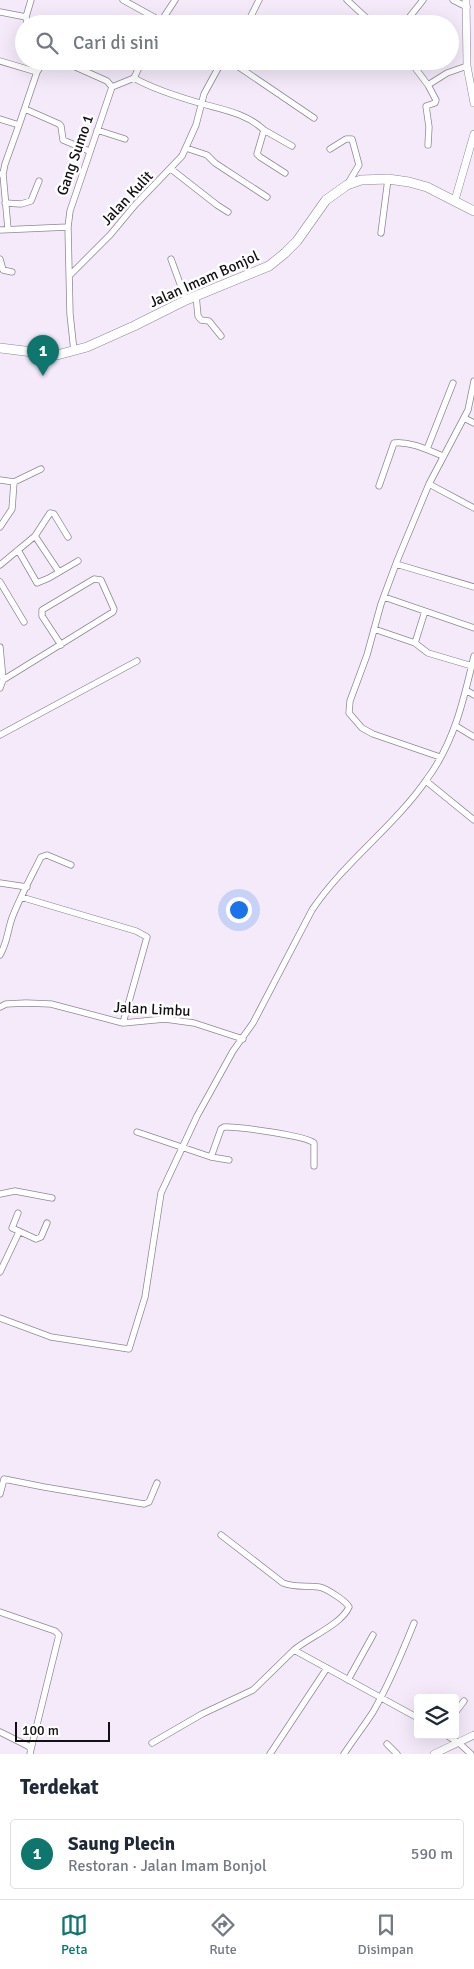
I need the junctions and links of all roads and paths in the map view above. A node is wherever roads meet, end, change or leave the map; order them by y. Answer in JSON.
{"nodes":[{"id":1,"x":31,"y":0,"type":"edge"},
{"id":2,"x":123,"y":0,"type":"edge"},
{"id":3,"x":175,"y":0,"type":"edge"},
{"id":4,"x":259,"y":0,"type":"edge"},
{"id":5,"x":347,"y":0,"type":"edge"},
{"id":6,"x":423,"y":0,"type":"edge"},
{"id":7,"x":452,"y":0,"type":"edge"},
{"id":8,"x":467,"y":3,"type":"edge"},
{"id":9,"x":0,"y":12,"type":"edge"},
{"id":10,"x":16,"y":15,"type":"edge"},
{"id":11,"x":27,"y":15,"type":"edge"},
{"id":12,"x":148,"y":15,"type":"edge"},
{"id":13,"x":165,"y":15,"type":"edge"},
{"id":14,"x":252,"y":15,"type":"edge"},
{"id":15,"x":363,"y":15,"type":"edge"},
{"id":16,"x":411,"y":15,"type":"edge"},
{"id":17,"x":0,"y":61,"type":"edge"},
{"id":18,"x":15,"y":65,"type":"edge"},
{"id":19,"x":467,"y":66,"type":"junction"},
{"id":20,"x":459,"y":69,"type":"edge"},
{"id":21,"x":30,"y":70,"type":"edge"},
{"id":22,"x":82,"y":70,"type":"edge"},
{"id":23,"x":138,"y":70,"type":"edge"},
{"id":24,"x":217,"y":70,"type":"edge"},
{"id":25,"x":243,"y":70,"type":"edge"},
{"id":26,"x":417,"y":70,"type":"edge"},
{"id":27,"x":456,"y":70,"type":"edge"},
{"id":28,"x":37,"y":72,"type":"joint"},
{"id":29,"x":134,"y":78,"type":"junction"},
{"id":30,"x":428,"y":85,"type":"junction"},
{"id":31,"x":112,"y":87,"type":"junction"},
{"id":32,"x":201,"y":103,"type":"junction"},
{"id":33,"x":474,"y":103,"type":"edge"},
{"id":34,"x":25,"y":109,"type":"junction"},
{"id":35,"x":314,"y":118,"type":"dead end"},
{"id":36,"x":0,"y":119,"type":"edge"},
{"id":37,"x":19,"y":125,"type":"junction"},
{"id":38,"x":97,"y":130,"type":"junction"},
{"id":39,"x":264,"y":130,"type":"junction"},
{"id":40,"x":474,"y":134,"type":"edge"},
{"id":41,"x":125,"y":139,"type":"dead end"},
{"id":42,"x":428,"y":145,"type":"dead end"},
{"id":43,"x":292,"y":146,"type":"dead end"},
{"id":44,"x":186,"y":148,"type":"junction"},
{"id":45,"x":330,"y":149,"type":"dead end"},
{"id":46,"x":89,"y":151,"type":"junction"},
{"id":47,"x":172,"y":169,"type":"junction"},
{"id":48,"x":2,"y":174,"type":"edge"},
{"id":49,"x":285,"y":174,"type":"dead end"},
{"id":50,"x":388,"y":179,"type":"junction"},
{"id":51,"x":40,"y":181,"type":"dead end"},
{"id":52,"x":347,"y":185,"type":"junction"},
{"id":53,"x":267,"y":197,"type":"dead end"},
{"id":54,"x":455,"y":200,"type":"junction"},
{"id":55,"x":5,"y":204,"type":"junction"},
{"id":56,"x":474,"y":211,"type":"edge"},
{"id":57,"x":228,"y":212,"type":"dead end"},
{"id":58,"x":68,"y":228,"type":"junction"},
{"id":59,"x":8,"y":229,"type":"junction"},
{"id":60,"x":0,"y":230,"type":"edge"},
{"id":61,"x":381,"y":233,"type":"dead end"},
{"id":62,"x":0,"y":259,"type":"edge"},
{"id":63,"x":171,"y":259,"type":"dead end"},
{"id":64,"x":12,"y":272,"type":"dead end"},
{"id":65,"x":70,"y":275,"type":"junction"},
{"id":66,"x":196,"y":296,"type":"junction"},
{"id":67,"x":186,"y":300,"type":"junction"},
{"id":68,"x":221,"y":336,"type":"dead end"},
{"id":69,"x":0,"y":348,"type":"edge"},
{"id":70,"x":74,"y":351,"type":"junction"},
{"id":71,"x":474,"y":381,"type":"edge"},
{"id":72,"x":453,"y":382,"type":"dead end"},
{"id":73,"x":464,"y":418,"type":"junction"},
{"id":74,"x":474,"y":423,"type":"edge"},
{"id":75,"x":427,"y":449,"type":"junction"},
{"id":76,"x":442,"y":456,"type":"junction"},
{"id":77,"x":41,"y":469,"type":"dead end"},
{"id":78,"x":0,"y":480,"type":"edge"},
{"id":79,"x":14,"y":482,"type":"junction"},
{"id":80,"x":429,"y":484,"type":"junction"},
{"id":81,"x":379,"y":486,"type":"dead end"},
{"id":82,"x":474,"y":508,"type":"edge"},
{"id":83,"x":0,"y":527,"type":"edge"},
{"id":84,"x":35,"y":536,"type":"junction"},
{"id":85,"x":68,"y":537,"type":"dead end"},
{"id":86,"x":18,"y":550,"type":"junction"},
{"id":87,"x":78,"y":561,"type":"dead end"},
{"id":88,"x":396,"y":564,"type":"junction"},
{"id":89,"x":0,"y":565,"type":"edge"},
{"id":90,"x":59,"y":572,"type":"junction"},
{"id":91,"x":0,"y":582,"type":"edge"},
{"id":92,"x":474,"y":587,"type":"edge"},
{"id":93,"x":384,"y":597,"type":"junction"},
{"id":94,"x":425,"y":611,"type":"junction"},
{"id":95,"x":24,"y":622,"type":"dead end"},
{"id":96,"x":474,"y":628,"type":"edge"},
{"id":97,"x":374,"y":629,"type":"junction"},
{"id":98,"x":415,"y":643,"type":"junction"},
{"id":99,"x":60,"y":645,"type":"junction"},
{"id":100,"x":0,"y":647,"type":"edge"},
{"id":101,"x":474,"y":656,"type":"edge"},
{"id":102,"x":137,"y":661,"type":"dead end"},
{"id":103,"x":472,"y":666,"type":"junction"},
{"id":104,"x":3,"y":680,"type":"junction"},
{"id":105,"x":0,"y":688,"type":"edge"},
{"id":106,"x":466,"y":690,"type":"junction"},
{"id":107,"x":474,"y":695,"type":"edge"},
{"id":108,"x":456,"y":726,"type":"junction"},
{"id":109,"x":0,"y":735,"type":"edge"},
{"id":110,"x":474,"y":737,"type":"edge"},
{"id":111,"x":440,"y":758,"type":"junction"},
{"id":112,"x":426,"y":781,"type":"junction"},
{"id":113,"x":474,"y":820,"type":"edge"},
{"id":114,"x":71,"y":865,"type":"dead end"},
{"id":115,"x":0,"y":883,"type":"edge"},
{"id":116,"x":26,"y":887,"type":"junction"},
{"id":117,"x":21,"y":897,"type":"junction"},
{"id":118,"x":0,"y":955,"type":"edge"},
{"id":119,"x":0,"y":1007,"type":"edge"},
{"id":120,"x":123,"y":1023,"type":"junction"},
{"id":121,"x":243,"y":1039,"type":"junction"},
{"id":122,"x":137,"y":1132,"type":"dead end"},
{"id":123,"x":183,"y":1146,"type":"junction"},
{"id":124,"x":210,"y":1157,"type":"junction"},
{"id":125,"x":229,"y":1160,"type":"dead end"},
{"id":126,"x":314,"y":1166,"type":"dead end"},
{"id":127,"x":0,"y":1194,"type":"edge"},
{"id":128,"x":52,"y":1198,"type":"dead end"},
{"id":129,"x":18,"y":1213,"type":"dead end"},
{"id":130,"x":47,"y":1222,"type":"dead end"},
{"id":131,"x":19,"y":1232,"type":"junction"},
{"id":132,"x":0,"y":1272,"type":"edge"},
{"id":133,"x":0,"y":1318,"type":"edge"},
{"id":134,"x":157,"y":1483,"type":"dead end"},
{"id":135,"x":0,"y":1494,"type":"edge"},
{"id":136,"x":221,"y":1534,"type":"dead end"},
{"id":137,"x":0,"y":1612,"type":"edge"},
{"id":138,"x":414,"y":1623,"type":"dead end"},
{"id":139,"x":373,"y":1635,"type":"dead end"},
{"id":140,"x":294,"y":1650,"type":"junction"},
{"id":141,"x":326,"y":1668,"type":"junction"},
{"id":142,"x":348,"y":1680,"type":"junction"},
{"id":143,"x":381,"y":1696,"type":"junction"},
{"id":144,"x":464,"y":1701,"type":"dead end"},
{"id":145,"x":459,"y":1708,"type":"edge"},
{"id":146,"x":414,"y":1716,"type":"edge"},
{"id":147,"x":0,"y":1733,"type":"edge"},
{"id":148,"x":474,"y":1735,"type":"edge"},
{"id":149,"x":452,"y":1739,"type":"edge"},
{"id":150,"x":152,"y":1742,"type":"dead end"},
{"id":151,"x":459,"y":1743,"type":"junction"},
{"id":152,"x":387,"y":1744,"type":"dead end"},
{"id":153,"x":30,"y":1751,"type":"edge"},
{"id":154,"x":270,"y":1754,"type":"edge"},
{"id":155,"x":344,"y":1754,"type":"edge"},
{"id":156,"x":397,"y":1754,"type":"edge"},
{"id":157,"x":434,"y":1754,"type":"edge"},
{"id":158,"x":471,"y":1754,"type":"edge"}],
"edges":[{"from":1,"to":11,"type":"street"},
{"from":2,"to":12,"type":"street"},
{"from":3,"to":13,"type":"street"},
{"from":4,"to":14,"type":"street"},
{"from":5,"to":15,"type":"street"},
{"from":6,"to":16,"type":"street"},
{"from":7,"to":8,"type":"street"},
{"from":8,"to":19,"type":"street"},
{"from":9,"to":10,"type":"street"},
{"from":17,"to":18,"type":"street"},
{"from":19,"to":20,"type":"street"},
{"from":19,"to":33,"type":"street"},
{"from":21,"to":28,"type":"street"},
{"from":22,"to":31,"type":"street"},
{"from":23,"to":29,"type":"street"},
{"from":24,"to":32,"type":"street","name":"Jalan Kulit"},
{"from":25,"to":35,"type":"street"},
{"from":26,"to":30,"type":"street"},
{"from":27,"to":30,"type":"street"},
{"from":28,"to":34,"type":"street"},
{"from":29,"to":31,"type":"street"},
{"from":29,"to":32,"type":"street"},
{"from":30,"to":42,"type":"street"},
{"from":31,"to":38,"type":"street","name":"Gang Sumo 1"},
{"from":32,"to":39,"type":"street"},
{"from":32,"to":44,"type":"street","name":"Jalan Kulit"},
{"from":34,"to":37,"type":"street"},
{"from":34,"to":46,"type":"street"},
{"from":36,"to":37,"type":"street"},
{"from":37,"to":48,"type":"street"},
{"from":38,"to":41,"type":"street"},
{"from":38,"to":46,"type":"street","name":"Gang Sumo 1"},
{"from":39,"to":43,"type":"street"},
{"from":39,"to":49,"type":"street"},
{"from":40,"to":54,"type":"street"},
{"from":44,"to":47,"type":"street","name":"Jalan Kulit"},
{"from":44,"to":53,"type":"street"},
{"from":45,"to":52,"type":"street"},
{"from":46,"to":58,"type":"street","name":"Gang Sumo 1"},
{"from":47,"to":57,"type":"street"},
{"from":47,"to":65,"type":"street","name":"Jalan Kulit"},
{"from":48,"to":55,"type":"street"},
{"from":50,"to":52,"type":"highway","name":"Jalan Imam Bonjol"},
{"from":50,"to":54,"type":"highway","name":"Jalan Imam Bonjol"},
{"from":50,"to":61,"type":"street"},
{"from":51,"to":55,"type":"street"},
{"from":52,"to":66,"type":"highway","name":"Jalan Imam Bonjol"},
{"from":54,"to":56,"type":"highway","name":"Jalan Imam Bonjol"},
{"from":55,"to":59,"type":"street"},
{"from":58,"to":59,"type":"street"},
{"from":58,"to":65,"type":"street","name":"Gang Sumo 1"},
{"from":59,"to":60,"type":"street"},
{"from":62,"to":64,"type":"street"},
{"from":63,"to":67,"type":"street"},
{"from":65,"to":70,"type":"street"},
{"from":66,"to":67,"type":"highway","name":"Jalan Imam Bonjol"},
{"from":66,"to":68,"type":"street"},
{"from":67,"to":70,"type":"highway","name":"Jalan Imam Bonjol"},
{"from":69,"to":70,"type":"highway","name":"Jalan Imam Bonjol"},
{"from":71,"to":73,"type":"street"},
{"from":72,"to":75,"type":"street"},
{"from":73,"to":74,"type":"street"},
{"from":73,"to":76,"type":"street"},
{"from":75,"to":76,"type":"street"},
{"from":75,"to":81,"type":"street"},
{"from":76,"to":80,"type":"street"},
{"from":77,"to":79,"type":"street"},
{"from":78,"to":79,"type":"street"},
{"from":79,"to":83,"type":"street"},
{"from":80,"to":82,"type":"street"},
{"from":80,"to":88,"type":"street"},
{"from":84,"to":85,"type":"street"},
{"from":84,"to":86,"type":"street"},
{"from":84,"to":90,"type":"street"},
{"from":86,"to":89,"type":"street"},
{"from":86,"to":90,"type":"street"},
{"from":87,"to":90,"type":"street"},
{"from":88,"to":92,"type":"street"},
{"from":88,"to":93,"type":"street"},
{"from":91,"to":95,"type":"street"},
{"from":93,"to":94,"type":"street"},
{"from":93,"to":97,"type":"street"},
{"from":94,"to":96,"type":"street"},
{"from":94,"to":98,"type":"street"},
{"from":97,"to":98,"type":"street"},
{"from":97,"to":111,"type":"street"},
{"from":98,"to":103,"type":"street"},
{"from":99,"to":99,"type":"street"},
{"from":99,"to":104,"type":"street"},
{"from":100,"to":104,"type":"street"},
{"from":101,"to":103,"type":"street"},
{"from":102,"to":109,"type":"street"},
{"from":103,"to":106,"type":"street"},
{"from":104,"to":105,"type":"street"},
{"from":106,"to":107,"type":"street"},
{"from":106,"to":108,"type":"street"},
{"from":108,"to":110,"type":"street"},
{"from":108,"to":111,"type":"street"},
{"from":111,"to":112,"type":"street"},
{"from":112,"to":113,"type":"street"},
{"from":112,"to":121,"type":"street"},
{"from":114,"to":116,"type":"street"},
{"from":115,"to":116,"type":"street"},
{"from":116,"to":117,"type":"street"},
{"from":117,"to":118,"type":"street"},
{"from":117,"to":120,"type":"street"},
{"from":119,"to":120,"type":"street","name":"Jalan Limbu"},
{"from":120,"to":121,"type":"street","name":"Jalan Limbu"},
{"from":121,"to":123,"type":"street"},
{"from":122,"to":123,"type":"street"},
{"from":123,"to":124,"type":"street"},
{"from":123,"to":133,"type":"street"},
{"from":124,"to":125,"type":"street"},
{"from":124,"to":126,"type":"street"},
{"from":127,"to":128,"type":"street"},
{"from":129,"to":131,"type":"street"},
{"from":130,"to":131,"type":"street"},
{"from":131,"to":132,"type":"street"},
{"from":134,"to":135,"type":"street"},
{"from":136,"to":140,"type":"street"},
{"from":137,"to":153,"type":"street"},
{"from":138,"to":143,"type":"street"},
{"from":139,"to":142,"type":"street"},
{"from":140,"to":141,"type":"street"},
{"from":140,"to":150,"type":"street"},
{"from":141,"to":142,"type":"street"},
{"from":141,"to":154,"type":"street"},
{"from":142,"to":143,"type":"street"},
{"from":143,"to":146,"type":"street"},
{"from":143,"to":155,"type":"street"},
{"from":144,"to":145,"type":"street"},
{"from":147,"to":153,"type":"street"},
{"from":148,"to":151,"type":"street"},
{"from":149,"to":151,"type":"street"},
{"from":151,"to":157,"type":"street"},
{"from":151,"to":158,"type":"street"},
{"from":152,"to":156,"type":"street"}]}
